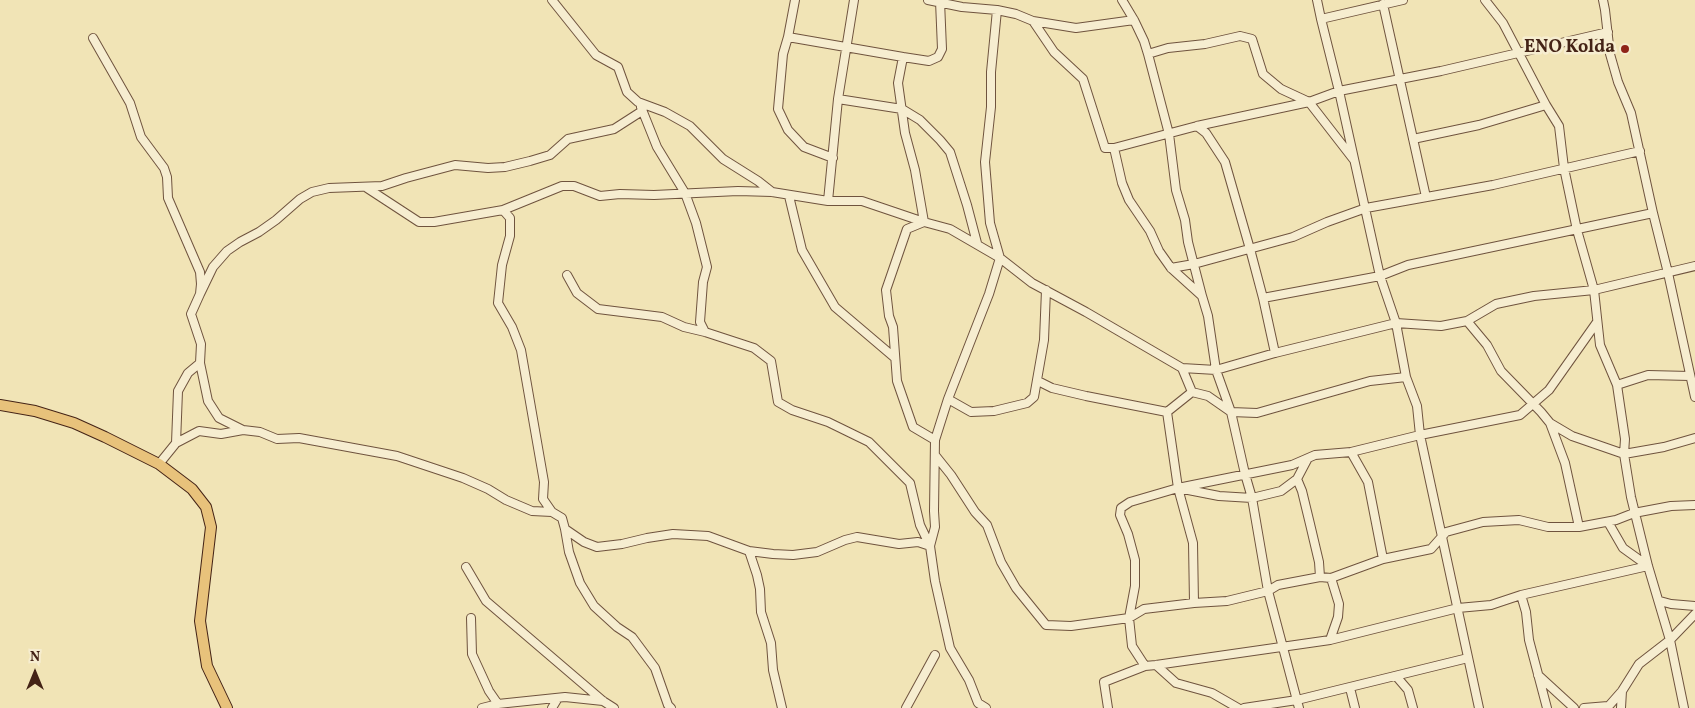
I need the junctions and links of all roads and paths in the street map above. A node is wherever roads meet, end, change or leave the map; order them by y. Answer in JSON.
{"nodes":[{"id":1,"x":552,"y":0,"type":"edge"},
{"id":2,"x":795,"y":0,"type":"edge"},
{"id":3,"x":854,"y":0,"type":"edge"},
{"id":4,"x":928,"y":0,"type":"edge"},
{"id":5,"x":1122,"y":0,"type":"edge"},
{"id":6,"x":1317,"y":0,"type":"edge"},
{"id":7,"x":1403,"y":0,"type":"edge"},
{"id":8,"x":1485,"y":0,"type":"edge"},
{"id":9,"x":1603,"y":0,"type":"edge"},
{"id":10,"x":940,"y":1,"type":"junction"},
{"id":11,"x":1383,"y":4,"type":"junction"},
{"id":12,"x":997,"y":10,"type":"junction"},
{"id":13,"x":1320,"y":19,"type":"junction"},
{"id":14,"x":1134,"y":20,"type":"junction"},
{"id":15,"x":1033,"y":21,"type":"junction"},
{"id":16,"x":1608,"y":32,"type":"junction"},
{"id":17,"x":788,"y":37,"type":"junction"},
{"id":18,"x":93,"y":38,"type":"dead end"},
{"id":19,"x":846,"y":47,"type":"junction"},
{"id":20,"x":1520,"y":53,"type":"junction"},
{"id":21,"x":1148,"y":54,"type":"junction"},
{"id":22,"x":903,"y":57,"type":"junction"},
{"id":23,"x":1400,"y":79,"type":"junction"},
{"id":24,"x":1340,"y":91,"type":"junction"},
{"id":25,"x":838,"y":99,"type":"junction"},
{"id":26,"x":638,"y":102,"type":"junction"},
{"id":27,"x":1309,"y":102,"type":"junction"},
{"id":28,"x":1546,"y":106,"type":"junction"},
{"id":29,"x":902,"y":109,"type":"junction"},
{"id":30,"x":642,"y":110,"type":"junction"},
{"id":31,"x":1197,"y":126,"type":"junction"},
{"id":32,"x":1169,"y":134,"type":"junction"},
{"id":33,"x":1413,"y":139,"type":"junction"},
{"id":34,"x":1114,"y":148,"type":"junction"},
{"id":35,"x":1640,"y":151,"type":"junction"},
{"id":36,"x":833,"y":158,"type":"junction"},
{"id":37,"x":1356,"y":162,"type":"junction"},
{"id":38,"x":1564,"y":168,"type":"junction"},
{"id":39,"x":367,"y":188,"type":"junction"},
{"id":40,"x":772,"y":192,"type":"junction"},
{"id":41,"x":685,"y":193,"type":"junction"},
{"id":42,"x":789,"y":196,"type":"junction"},
{"id":43,"x":1426,"y":197,"type":"junction"},
{"id":44,"x":828,"y":201,"type":"junction"},
{"id":45,"x":1366,"y":208,"type":"junction"},
{"id":46,"x":503,"y":210,"type":"junction"},
{"id":47,"x":1653,"y":213,"type":"junction"},
{"id":48,"x":924,"y":222,"type":"junction"},
{"id":49,"x":1577,"y":230,"type":"junction"},
{"id":50,"x":977,"y":243,"type":"junction"},
{"id":51,"x":1250,"y":249,"type":"junction"},
{"id":52,"x":1000,"y":258,"type":"junction"},
{"id":53,"x":1194,"y":264,"type":"junction"},
{"id":54,"x":1695,"y":266,"type":"edge"},
{"id":55,"x":1170,"y":268,"type":"junction"},
{"id":56,"x":1668,"y":272,"type":"junction"},
{"id":57,"x":567,"y":275,"type":"dead end"},
{"id":58,"x":1380,"y":276,"type":"junction"},
{"id":59,"x":1046,"y":290,"type":"junction"},
{"id":60,"x":1594,"y":290,"type":"junction"},
{"id":61,"x":200,"y":294,"type":"junction"},
{"id":62,"x":1202,"y":296,"type":"junction"},
{"id":63,"x":1263,"y":298,"type":"junction"},
{"id":64,"x":1467,"y":321,"type":"junction"},
{"id":65,"x":1597,"y":322,"type":"junction"},
{"id":66,"x":1396,"y":323,"type":"junction"},
{"id":67,"x":705,"y":332,"type":"junction"},
{"id":68,"x":1275,"y":353,"type":"junction"},
{"id":69,"x":895,"y":358,"type":"junction"},
{"id":70,"x":200,"y":363,"type":"junction"},
{"id":71,"x":1182,"y":368,"type":"junction"},
{"id":72,"x":1216,"y":370,"type":"junction"},
{"id":73,"x":1690,"y":376,"type":"junction"},
{"id":74,"x":1406,"y":377,"type":"junction"},
{"id":75,"x":1038,"y":381,"type":"junction"},
{"id":76,"x":1618,"y":385,"type":"junction"},
{"id":77,"x":1192,"y":392,"type":"junction"},
{"id":78,"x":1695,"y":397,"type":"edge"},
{"id":79,"x":948,"y":399,"type":"junction"},
{"id":80,"x":1534,"y":404,"type":"junction"},
{"id":81,"x":2,"y":408,"type":"edge"},
{"id":82,"x":1167,"y":412,"type":"junction"},
{"id":83,"x":1231,"y":412,"type":"junction"},
{"id":84,"x":1550,"y":423,"type":"junction"},
{"id":85,"x":242,"y":430,"type":"junction"},
{"id":86,"x":1420,"y":435,"type":"junction"},
{"id":87,"x":1695,"y":438,"type":"edge"},
{"id":88,"x":935,"y":440,"type":"junction"},
{"id":89,"x":176,"y":443,"type":"junction"},
{"id":90,"x":1351,"y":452,"type":"junction"},
{"id":91,"x":1624,"y":454,"type":"junction"},
{"id":92,"x":935,"y":455,"type":"junction"},
{"id":93,"x":1307,"y":460,"type":"junction"},
{"id":94,"x":159,"y":464,"type":"junction"},
{"id":95,"x":1245,"y":474,"type":"junction"},
{"id":96,"x":1297,"y":479,"type":"junction"},
{"id":97,"x":1178,"y":488,"type":"junction"},
{"id":98,"x":1252,"y":498,"type":"junction"},
{"id":99,"x":1695,"y":506,"type":"edge"},
{"id":100,"x":552,"y":512,"type":"junction"},
{"id":101,"x":1634,"y":513,"type":"junction"},
{"id":102,"x":1608,"y":522,"type":"junction"},
{"id":103,"x":1579,"y":527,"type":"junction"},
{"id":104,"x":565,"y":529,"type":"junction"},
{"id":105,"x":1442,"y":538,"type":"junction"},
{"id":106,"x":930,"y":546,"type":"junction"},
{"id":107,"x":749,"y":551,"type":"junction"},
{"id":108,"x":1383,"y":559,"type":"junction"},
{"id":109,"x":1648,"y":566,"type":"junction"},
{"id":110,"x":466,"y":567,"type":"dead end"},
{"id":111,"x":1320,"y":577,"type":"junction"},
{"id":112,"x":1331,"y":578,"type":"junction"},
{"id":113,"x":1268,"y":591,"type":"junction"},
{"id":114,"x":1521,"y":595,"type":"junction"},
{"id":115,"x":1660,"y":601,"type":"junction"},
{"id":116,"x":1194,"y":603,"type":"junction"},
{"id":117,"x":1695,"y":606,"type":"edge"},
{"id":118,"x":1458,"y":608,"type":"junction"},
{"id":119,"x":1695,"y":614,"type":"edge"},
{"id":120,"x":471,"y":618,"type":"dead end"},
{"id":121,"x":1129,"y":618,"type":"junction"},
{"id":122,"x":1330,"y":640,"type":"junction"},
{"id":123,"x":1670,"y":640,"type":"junction"},
{"id":124,"x":1282,"y":646,"type":"junction"},
{"id":125,"x":935,"y":655,"type":"dead end"},
{"id":126,"x":1468,"y":658,"type":"junction"},
{"id":127,"x":1156,"y":665,"type":"junction"},
{"id":128,"x":1145,"y":666,"type":"junction"},
{"id":129,"x":1538,"y":675,"type":"junction"},
{"id":130,"x":1396,"y":676,"type":"junction"},
{"id":131,"x":1350,"y":688,"type":"junction"},
{"id":132,"x":1622,"y":691,"type":"junction"},
{"id":133,"x":558,"y":698,"type":"junction"},
{"id":134,"x":602,"y":701,"type":"junction"},
{"id":135,"x":498,"y":704,"type":"junction"},
{"id":136,"x":1298,"y":704,"type":"edge"},
{"id":137,"x":1608,"y":707,"type":"edge"},
{"id":138,"x":227,"y":708,"type":"edge"},
{"id":139,"x":482,"y":708,"type":"edge"},
{"id":140,"x":552,"y":708,"type":"edge"},
{"id":141,"x":614,"y":708,"type":"edge"},
{"id":142,"x":671,"y":708,"type":"edge"},
{"id":143,"x":782,"y":708,"type":"edge"},
{"id":144,"x":906,"y":708,"type":"edge"},
{"id":145,"x":986,"y":708,"type":"edge"},
{"id":146,"x":1108,"y":708,"type":"edge"},
{"id":147,"x":1238,"y":708,"type":"edge"},
{"id":148,"x":1244,"y":708,"type":"edge"},
{"id":149,"x":1355,"y":708,"type":"edge"},
{"id":150,"x":1413,"y":708,"type":"edge"},
{"id":151,"x":1479,"y":708,"type":"edge"},
{"id":152,"x":1547,"y":708,"type":"edge"},
{"id":153,"x":1574,"y":708,"type":"edge"},
{"id":154,"x":1584,"y":708,"type":"edge"},
{"id":155,"x":1621,"y":708,"type":"edge"},
{"id":156,"x":1684,"y":708,"type":"edge"}],
"edges":[{"from":1,"to":26,"type":"street"},
{"from":2,"to":17,"type":"street"},
{"from":3,"to":19,"type":"street"},
{"from":4,"to":10,"type":"street"},
{"from":5,"to":14,"type":"street"},
{"from":6,"to":13,"type":"street"},
{"from":7,"to":11,"type":"street"},
{"from":8,"to":20,"type":"street"},
{"from":9,"to":16,"type":"street"},
{"from":10,"to":12,"type":"street"},
{"from":10,"to":22,"type":"street"},
{"from":11,"to":13,"type":"street"},
{"from":11,"to":23,"type":"street"},
{"from":12,"to":15,"type":"street"},
{"from":12,"to":52,"type":"street"},
{"from":13,"to":24,"type":"street"},
{"from":14,"to":15,"type":"street"},
{"from":14,"to":21,"type":"street"},
{"from":15,"to":34,"type":"street"},
{"from":16,"to":20,"type":"street"},
{"from":16,"to":35,"type":"street"},
{"from":17,"to":19,"type":"street"},
{"from":17,"to":36,"type":"street"},
{"from":18,"to":61,"type":"street"},
{"from":19,"to":22,"type":"street"},
{"from":19,"to":25,"type":"street"},
{"from":20,"to":23,"type":"street"},
{"from":20,"to":28,"type":"street"},
{"from":21,"to":27,"type":"street"},
{"from":21,"to":32,"type":"street"},
{"from":22,"to":29,"type":"street"},
{"from":23,"to":24,"type":"street"},
{"from":23,"to":33,"type":"street"},
{"from":24,"to":27,"type":"street"},
{"from":24,"to":37,"type":"street"},
{"from":25,"to":29,"type":"street"},
{"from":25,"to":36,"type":"street"},
{"from":26,"to":30,"type":"street"},
{"from":26,"to":40,"type":"street"},
{"from":27,"to":31,"type":"street"},
{"from":27,"to":37,"type":"street"},
{"from":28,"to":33,"type":"street"},
{"from":28,"to":38,"type":"street"},
{"from":29,"to":48,"type":"street"},
{"from":29,"to":50,"type":"street"},
{"from":30,"to":39,"type":"street"},
{"from":30,"to":41,"type":"street"},
{"from":31,"to":32,"type":"street"},
{"from":31,"to":51,"type":"street"},
{"from":32,"to":34,"type":"street"},
{"from":32,"to":53,"type":"street"},
{"from":33,"to":43,"type":"street"},
{"from":34,"to":55,"type":"street"},
{"from":35,"to":38,"type":"street"},
{"from":35,"to":47,"type":"street"},
{"from":36,"to":44,"type":"street"},
{"from":37,"to":45,"type":"street"},
{"from":38,"to":43,"type":"street"},
{"from":38,"to":49,"type":"street"},
{"from":39,"to":46,"type":"street"},
{"from":39,"to":61,"type":"street"},
{"from":40,"to":41,"type":"street"},
{"from":40,"to":42,"type":"street"},
{"from":41,"to":46,"type":"street"},
{"from":41,"to":67,"type":"street"},
{"from":42,"to":44,"type":"street"},
{"from":42,"to":69,"type":"street"},
{"from":43,"to":45,"type":"street"},
{"from":44,"to":48,"type":"street"},
{"from":45,"to":51,"type":"street"},
{"from":45,"to":58,"type":"street"},
{"from":46,"to":100,"type":"street"},
{"from":47,"to":49,"type":"street"},
{"from":47,"to":56,"type":"street"},
{"from":48,"to":50,"type":"street"},
{"from":48,"to":69,"type":"street"},
{"from":49,"to":58,"type":"street"},
{"from":49,"to":60,"type":"street"},
{"from":50,"to":52,"type":"street"},
{"from":51,"to":53,"type":"street"},
{"from":51,"to":63,"type":"street"},
{"from":52,"to":59,"type":"street"},
{"from":52,"to":79,"type":"street"},
{"from":53,"to":55,"type":"street"},
{"from":53,"to":62,"type":"street"},
{"from":54,"to":56,"type":"street"},
{"from":55,"to":62,"type":"street"},
{"from":56,"to":60,"type":"street"},
{"from":56,"to":73,"type":"street"},
{"from":57,"to":67,"type":"street"},
{"from":58,"to":63,"type":"street"},
{"from":58,"to":66,"type":"street"},
{"from":59,"to":71,"type":"street"},
{"from":59,"to":75,"type":"street"},
{"from":60,"to":64,"type":"street"},
{"from":60,"to":65,"type":"street"},
{"from":61,"to":70,"type":"street"},
{"from":62,"to":72,"type":"street"},
{"from":63,"to":68,"type":"street"},
{"from":64,"to":66,"type":"street"},
{"from":64,"to":80,"type":"street"},
{"from":65,"to":76,"type":"street"},
{"from":65,"to":80,"type":"street"},
{"from":66,"to":68,"type":"street"},
{"from":66,"to":74,"type":"street"},
{"from":67,"to":106,"type":"street"},
{"from":68,"to":72,"type":"street"},
{"from":69,"to":88,"type":"street"},
{"from":70,"to":85,"type":"street"},
{"from":70,"to":89,"type":"street"},
{"from":71,"to":72,"type":"street"},
{"from":71,"to":77,"type":"street"},
{"from":72,"to":83,"type":"street"},
{"from":73,"to":76,"type":"street"},
{"from":73,"to":78,"type":"street"},
{"from":74,"to":83,"type":"street"},
{"from":74,"to":86,"type":"street"},
{"from":75,"to":79,"type":"street"},
{"from":75,"to":82,"type":"street"},
{"from":76,"to":91,"type":"street"},
{"from":77,"to":82,"type":"street"},
{"from":77,"to":83,"type":"street"},
{"from":79,"to":88,"type":"street"},
{"from":80,"to":84,"type":"street"},
{"from":80,"to":86,"type":"street"},
{"from":81,"to":94,"type":"main road"},
{"from":82,"to":97,"type":"street"},
{"from":83,"to":95,"type":"street"},
{"from":84,"to":91,"type":"street"},
{"from":84,"to":103,"type":"street"},
{"from":85,"to":89,"type":"street"},
{"from":85,"to":100,"type":"street"},
{"from":86,"to":90,"type":"street"},
{"from":86,"to":105,"type":"street"},
{"from":87,"to":91,"type":"street"},
{"from":88,"to":92,"type":"street"},
{"from":89,"to":94,"type":"street"},
{"from":90,"to":93,"type":"street"},
{"from":90,"to":108,"type":"street"},
{"from":91,"to":101,"type":"street"},
{"from":92,"to":106,"type":"street"},
{"from":92,"to":121,"type":"street"},
{"from":93,"to":95,"type":"street"},
{"from":93,"to":96,"type":"street"},
{"from":94,"to":138,"type":"main road"},
{"from":95,"to":97,"type":"street"},
{"from":95,"to":98,"type":"street"},
{"from":96,"to":98,"type":"street"},
{"from":96,"to":111,"type":"street"},
{"from":97,"to":98,"type":"street"},
{"from":97,"to":116,"type":"street"},
{"from":97,"to":121,"type":"street"},
{"from":98,"to":113,"type":"street"},
{"from":99,"to":101,"type":"street"},
{"from":100,"to":104,"type":"street"},
{"from":101,"to":102,"type":"street"},
{"from":101,"to":109,"type":"street"},
{"from":102,"to":103,"type":"street"},
{"from":102,"to":109,"type":"street"},
{"from":103,"to":105,"type":"street"},
{"from":104,"to":107,"type":"street"},
{"from":104,"to":142,"type":"street"},
{"from":105,"to":108,"type":"street"},
{"from":105,"to":118,"type":"street"},
{"from":106,"to":107,"type":"street"},
{"from":106,"to":145,"type":"street"},
{"from":107,"to":143,"type":"street"},
{"from":108,"to":112,"type":"street"},
{"from":109,"to":114,"type":"street"},
{"from":109,"to":115,"type":"street"},
{"from":110,"to":134,"type":"street"},
{"from":111,"to":112,"type":"street"},
{"from":111,"to":113,"type":"street"},
{"from":112,"to":122,"type":"street"},
{"from":113,"to":116,"type":"street"},
{"from":113,"to":124,"type":"street"},
{"from":114,"to":118,"type":"street"},
{"from":114,"to":129,"type":"street"},
{"from":115,"to":117,"type":"street"},
{"from":115,"to":123,"type":"street"},
{"from":116,"to":121,"type":"street"},
{"from":118,"to":122,"type":"street"},
{"from":118,"to":126,"type":"street"},
{"from":119,"to":123,"type":"street"},
{"from":120,"to":135,"type":"street"},
{"from":121,"to":128,"type":"street"},
{"from":122,"to":124,"type":"street"},
{"from":123,"to":132,"type":"street"},
{"from":123,"to":156,"type":"street"},
{"from":124,"to":127,"type":"street"},
{"from":124,"to":136,"type":"street"},
{"from":125,"to":144,"type":"street"},
{"from":126,"to":130,"type":"street"},
{"from":126,"to":151,"type":"street"},
{"from":127,"to":128,"type":"street"},
{"from":127,"to":147,"type":"street"},
{"from":128,"to":146,"type":"street"},
{"from":129,"to":152,"type":"street"},
{"from":129,"to":153,"type":"street"},
{"from":130,"to":131,"type":"street"},
{"from":130,"to":150,"type":"street"},
{"from":131,"to":136,"type":"street"},
{"from":131,"to":149,"type":"street"},
{"from":132,"to":137,"type":"street"},
{"from":132,"to":155,"type":"street"},
{"from":133,"to":134,"type":"street"},
{"from":133,"to":135,"type":"street"},
{"from":133,"to":140,"type":"street"},
{"from":134,"to":141,"type":"street"},
{"from":135,"to":139,"type":"street"},
{"from":136,"to":148,"type":"street"},
{"from":137,"to":154,"type":"street"}]}
